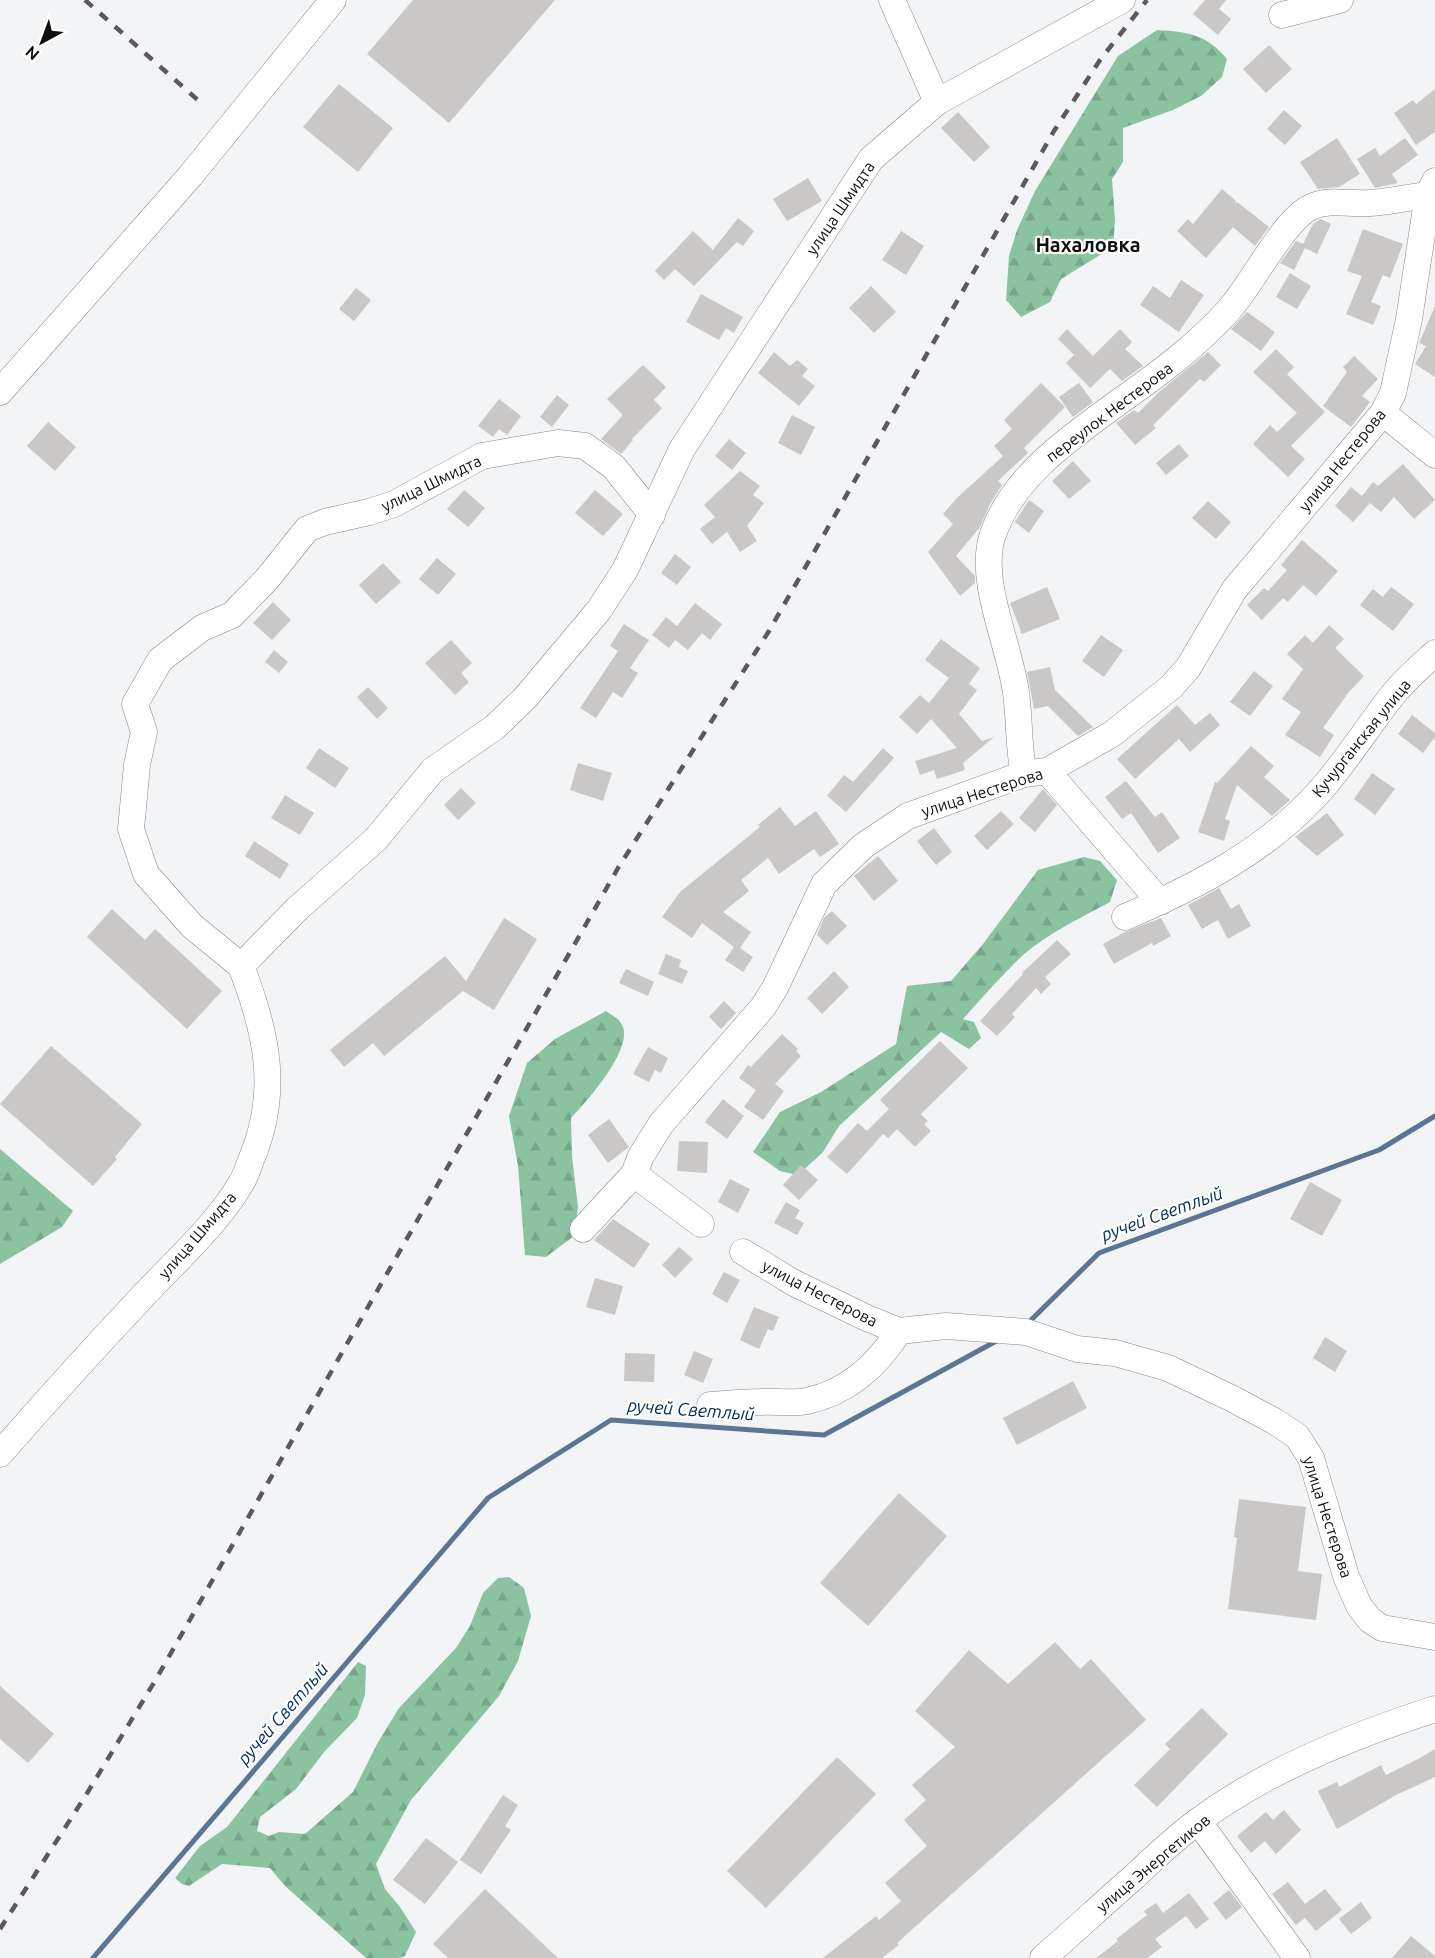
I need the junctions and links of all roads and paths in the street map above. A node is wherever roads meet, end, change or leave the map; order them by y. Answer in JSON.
{"nodes":[{"id":1,"x":333,"y":0,"type":"edge"},
{"id":2,"x":892,"y":0,"type":"edge"},
{"id":3,"x":1122,"y":0,"type":"edge"},
{"id":4,"x":1340,"y":0,"type":"edge"},
{"id":5,"x":1282,"y":15,"type":"dead end"},
{"id":6,"x":937,"y":102,"type":"junction"},
{"id":7,"x":1433,"y":190,"type":"edge"},
{"id":8,"x":0,"y":392,"type":"edge"},
{"id":9,"x":1383,"y":413,"type":"junction"},
{"id":10,"x":1435,"y":455,"type":"edge"},
{"id":11,"x":652,"y":515,"type":"junction"},
{"id":12,"x":1435,"y":653,"type":"edge"},
{"id":13,"x":1036,"y":772,"type":"junction"},
{"id":14,"x":1160,"y":902,"type":"junction"},
{"id":15,"x":1125,"y":917,"type":"dead end"},
{"id":16,"x":241,"y":966,"type":"junction"},
{"id":17,"x":637,"y":1165,"type":"junction"},
{"id":18,"x":701,"y":1224,"type":"dead end"},
{"id":19,"x":583,"y":1229,"type":"dead end"},
{"id":20,"x":743,"y":1252,"type":"dead end"},
{"id":21,"x":899,"y":1331,"type":"junction"},
{"id":22,"x":710,"y":1406,"type":"dead end"},
{"id":23,"x":0,"y":1454,"type":"edge"},
{"id":24,"x":1435,"y":1637,"type":"edge"},
{"id":25,"x":1435,"y":1709,"type":"edge"},
{"id":26,"x":1198,"y":1821,"type":"junction"},
{"id":27,"x":1043,"y":1958,"type":"edge"},
{"id":28,"x":1297,"y":1958,"type":"edge"}],
"edges":[{"from":1,"to":8,"type":"street"},
{"from":2,"to":6,"type":"street"},
{"from":3,"to":6,"type":"street","name":"улица Шмидта"},
{"from":4,"to":5,"type":"street"},
{"from":6,"to":11,"type":"street","name":"улица Шмидта"},
{"from":7,"to":9,"type":"street","name":"улица Нестерова"},
{"from":7,"to":13,"type":"street","name":"переулок Нестерова"},
{"from":9,"to":10,"type":"street"},
{"from":9,"to":13,"type":"street","name":"улица Нестерова"},
{"from":11,"to":16,"type":"street","name":"улица Шмидта"},
{"from":11,"to":16,"type":"street","name":"улица Шмидта"},
{"from":12,"to":14,"type":"street","name":"Кучурганская улица"},
{"from":13,"to":14,"type":"street"},
{"from":13,"to":17,"type":"street","name":"улица Нестерова"},
{"from":14,"to":15,"type":"street","name":"Кучурганская улица"},
{"from":16,"to":23,"type":"street","name":"улица Шмидта"},
{"from":17,"to":18,"type":"street"},
{"from":17,"to":19,"type":"street","name":"улица Нестерова"},
{"from":20,"to":21,"type":"street","name":"улица Нестерова"},
{"from":21,"to":22,"type":"street"},
{"from":21,"to":24,"type":"street","name":"улица Нестерова"},
{"from":25,"to":26,"type":"street","name":"улица Энергетиков"},
{"from":26,"to":27,"type":"street","name":"улица Энергетиков"},
{"from":26,"to":28,"type":"street"}]}
